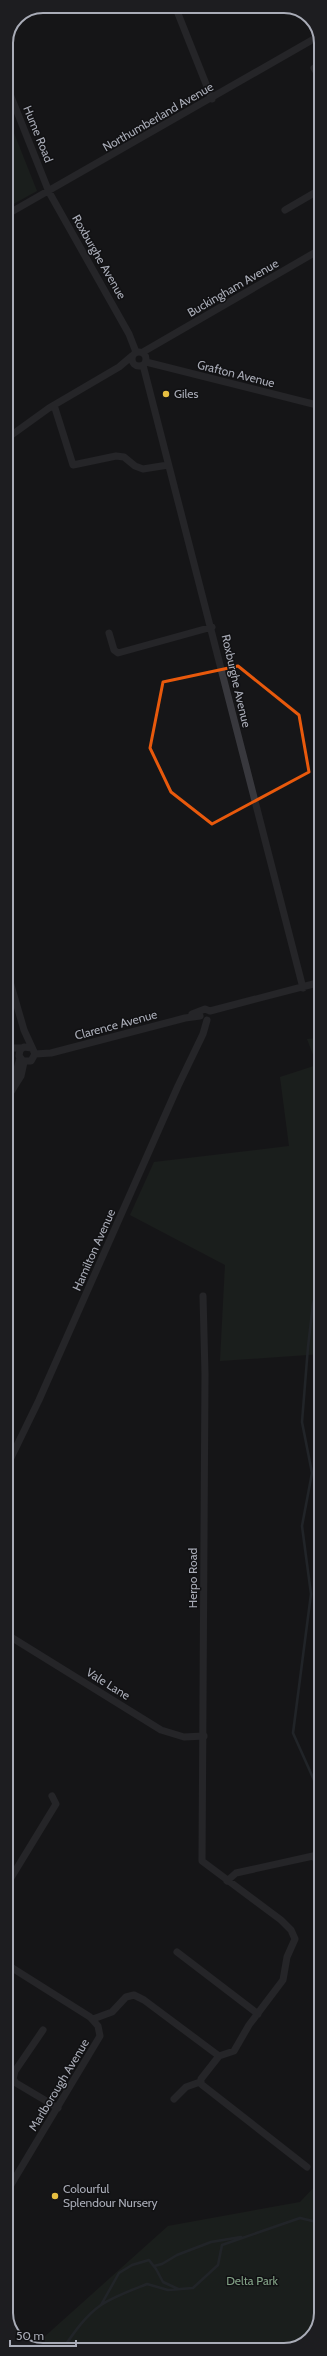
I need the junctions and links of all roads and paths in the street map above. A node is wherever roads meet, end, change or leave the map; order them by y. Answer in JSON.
{"nodes":[{"id":1,"x":178,"y":13,"type":"edge"},
{"id":2,"x":314,"y":39,"type":"edge"},
{"id":3,"x":212,"y":99,"type":"junction"},
{"id":4,"x":13,"y":102,"type":"edge"},
{"id":5,"x":49,"y":192,"type":"junction"},
{"id":6,"x":314,"y":193,"type":"edge"},
{"id":7,"x":285,"y":210,"type":"dead end"},
{"id":8,"x":13,"y":211,"type":"edge"},
{"id":9,"x":314,"y":253,"type":"edge"},
{"id":10,"x":139,"y":358,"type":"junction"},
{"id":11,"x":314,"y":404,"type":"edge"},
{"id":12,"x":54,"y":405,"type":"junction"},
{"id":13,"x":13,"y":434,"type":"edge"},
{"id":14,"x":168,"y":465,"type":"junction"},
{"id":15,"x":212,"y":627,"type":"junction"},
{"id":16,"x":109,"y":633,"type":"dead end"},
{"id":17,"x":314,"y":984,"type":"edge"},
{"id":18,"x":303,"y":988,"type":"junction"},
{"id":19,"x":13,"y":992,"type":"edge"},
{"id":20,"x":205,"y":1015,"type":"junction"},
{"id":21,"x":24,"y":1030,"type":"junction"},
{"id":22,"x":23,"y":1048,"type":"junction"},
{"id":23,"x":13,"y":1049,"type":"edge"},
{"id":24,"x":13,"y":1051,"type":"edge"},
{"id":25,"x":27,"y":1056,"type":"junction"},
{"id":26,"x":13,"y":1089,"type":"edge"},
{"id":27,"x":203,"y":1296,"type":"dead end"},
{"id":28,"x":13,"y":1454,"type":"edge"},
{"id":29,"x":13,"y":1638,"type":"edge"},
{"id":30,"x":204,"y":1736,"type":"junction"},
{"id":31,"x":52,"y":1796,"type":"dead end"},
{"id":32,"x":314,"y":1857,"type":"edge"},
{"id":33,"x":13,"y":1875,"type":"edge"},
{"id":34,"x":227,"y":1880,"type":"junction"},
{"id":35,"x":178,"y":1952,"type":"dead end"},
{"id":36,"x":13,"y":1968,"type":"edge"},
{"id":37,"x":258,"y":2014,"type":"junction"},
{"id":38,"x":93,"y":2019,"type":"junction"},
{"id":39,"x":43,"y":2030,"type":"dead end"},
{"id":40,"x":219,"y":2056,"type":"junction"},
{"id":41,"x":200,"y":2082,"type":"junction"},
{"id":42,"x":174,"y":2099,"type":"dead end"},
{"id":43,"x":58,"y":2108,"type":"junction"},
{"id":44,"x":307,"y":2168,"type":"dead end"},
{"id":45,"x":13,"y":2182,"type":"edge"}],
"edges":[{"from":1,"to":3,"type":"street"},
{"from":2,"to":3,"type":"street","name":"Northumberland Avenue"},
{"from":3,"to":5,"type":"street","name":"Northumberland Avenue"},
{"from":4,"to":5,"type":"street","name":"Hume Road"},
{"from":5,"to":8,"type":"street","name":"Northumberland Avenue"},
{"from":5,"to":10,"type":"street","name":"Roxburghe Avenue"},
{"from":6,"to":7,"type":"street"},
{"from":9,"to":10,"type":"street","name":"Buckingham Avenue"},
{"from":10,"to":11,"type":"street","name":"Grafton Avenue"},
{"from":10,"to":12,"type":"street","name":"Buckingham Avenue"},
{"from":10,"to":14,"type":"street","name":"Roxburghe Avenue"},
{"from":12,"to":13,"type":"street","name":"Buckingham Avenue"},
{"from":12,"to":14,"type":"street"},
{"from":14,"to":15,"type":"street","name":"Roxburghe Avenue"},
{"from":15,"to":16,"type":"street"},
{"from":15,"to":18,"type":"street","name":"Roxburghe Avenue"},
{"from":17,"to":18,"type":"street","name":"Clarence Avenue"},
{"from":18,"to":20,"type":"street","name":"Clarence Avenue"},
{"from":19,"to":21,"type":"street"},
{"from":20,"to":25,"type":"street","name":"Clarence Avenue"},
{"from":20,"to":28,"type":"street","name":"Hamilton Avenue"},
{"from":21,"to":22,"type":"street"},
{"from":21,"to":25,"type":"street"},
{"from":22,"to":23,"type":"street","name":"Clarence Avenue"},
{"from":22,"to":25,"type":"street","name":"Clarence Avenue"},
{"from":24,"to":25,"type":"street","name":"Clarence Avenue"},
{"from":25,"to":26,"type":"street"},
{"from":27,"to":30,"type":"street","name":"Herpo Road"},
{"from":29,"to":30,"type":"street","name":"Vale Lane"},
{"from":30,"to":34,"type":"street","name":"Herpo Road"},
{"from":31,"to":33,"type":"street"},
{"from":32,"to":34,"type":"street"},
{"from":34,"to":37,"type":"street"},
{"from":35,"to":37,"type":"street"},
{"from":36,"to":38,"type":"street"},
{"from":37,"to":40,"type":"street"},
{"from":38,"to":40,"type":"street"},
{"from":38,"to":43,"type":"street","name":"Marlborough Avenue"},
{"from":39,"to":43,"type":"street"},
{"from":40,"to":41,"type":"street"},
{"from":41,"to":42,"type":"street"},
{"from":41,"to":44,"type":"street"},
{"from":43,"to":45,"type":"street","name":"Marlborough Avenue"}]}
